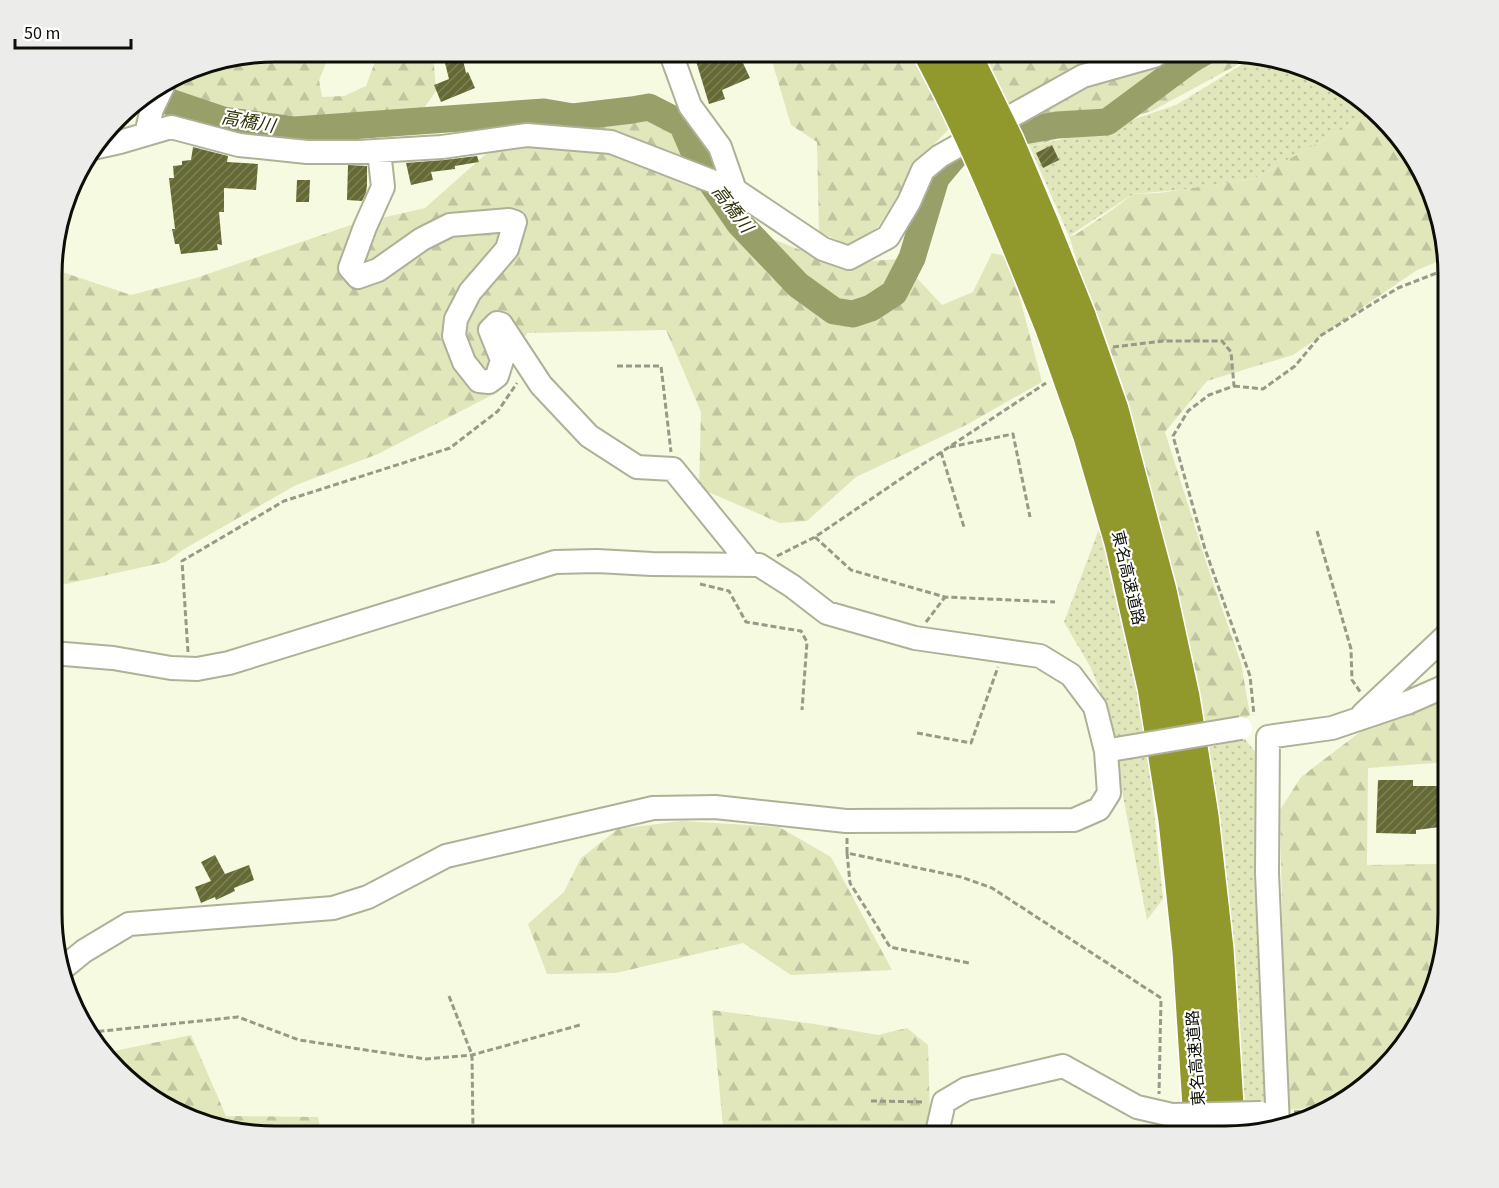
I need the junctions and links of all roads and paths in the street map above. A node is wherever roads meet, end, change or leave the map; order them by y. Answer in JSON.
{"nodes":[{"id":1,"x":674,"y":62,"type":"edge"},
{"id":2,"x":934,"y":62,"type":"edge"},
{"id":3,"x":968,"y":62,"type":"edge"},
{"id":4,"x":1130,"y":62,"type":"edge"},
{"id":5,"x":159,"y":95,"type":"edge"},
{"id":6,"x":146,"y":134,"type":"junction"},
{"id":7,"x":106,"y":145,"type":"edge"},
{"id":8,"x":379,"y":151,"type":"junction"},
{"id":9,"x":735,"y":190,"type":"junction"},
{"id":10,"x":1438,"y":273,"type":"edge"},
{"id":11,"x":1066,"y":322,"type":"junction"},
{"id":12,"x":1111,"y":347,"type":"dead end"},
{"id":13,"x":529,"y":366,"type":"junction"},
{"id":14,"x":617,"y":366,"type":"dead end"},
{"id":15,"x":1052,"y":379,"type":"dead end"},
{"id":16,"x":1234,"y":386,"type":"junction"},
{"id":17,"x":948,"y":448,"type":"junction"},
{"id":18,"x":941,"y":452,"type":"junction"},
{"id":19,"x":673,"y":469,"type":"junction"},
{"id":20,"x":1030,"y":517,"type":"dead end"},
{"id":21,"x":964,"y":527,"type":"dead end"},
{"id":22,"x":1317,"y":531,"type":"dead end"},
{"id":23,"x":816,"y":537,"type":"junction"},
{"id":24,"x":755,"y":565,"type":"junction"},
{"id":25,"x":698,"y":584,"type":"dead end"},
{"id":26,"x":945,"y":597,"type":"junction"},
{"id":27,"x":1055,"y":602,"type":"dead end"},
{"id":28,"x":915,"y":638,"type":"junction"},
{"id":29,"x":1437,"y":644,"type":"edge"},
{"id":30,"x":1003,"y":651,"type":"junction"},
{"id":31,"x":62,"y":653,"type":"edge"},
{"id":32,"x":189,"y":669,"type":"junction"},
{"id":33,"x":1437,"y":690,"type":"edge"},
{"id":34,"x":802,"y":710,"type":"dead end"},
{"id":35,"x":1363,"y":714,"type":"junction"},
{"id":36,"x":1255,"y":732,"type":"junction"},
{"id":37,"x":917,"y":733,"type":"dead end"},
{"id":38,"x":1111,"y":750,"type":"junction"},
{"id":39,"x":846,"y":821,"type":"junction"},
{"id":40,"x":847,"y":853,"type":"junction"},
{"id":41,"x":969,"y":963,"type":"dead end"},
{"id":42,"x":68,"y":964,"type":"edge"},
{"id":43,"x":449,"y":996,"type":"dead end"},
{"id":44,"x":580,"y":1025,"type":"dead end"},
{"id":45,"x":97,"y":1032,"type":"edge"},
{"id":46,"x":472,"y":1055,"type":"junction"},
{"id":47,"x":871,"y":1101,"type":"dead end"},
{"id":48,"x":944,"y":1102,"type":"junction"},
{"id":49,"x":1165,"y":1114,"type":"junction"},
{"id":50,"x":1294,"y":1115,"type":"edge"},
{"id":51,"x":1272,"y":1118,"type":"edge"},
{"id":52,"x":473,"y":1126,"type":"edge"},
{"id":53,"x":939,"y":1126,"type":"edge"},
{"id":54,"x":1200,"y":1126,"type":"edge"},
{"id":55,"x":1228,"y":1126,"type":"edge"}],
"edges":[{"from":1,"to":9,"type":"street"},
{"from":2,"to":11,"type":"highway","name":"東名高速道路","bridge":true},
{"from":3,"to":11,"type":"highway","name":"東名高速道路","bridge":true},
{"from":4,"to":9,"type":"street"},
{"from":5,"to":6,"type":"street"},
{"from":6,"to":7,"type":"street"},
{"from":6,"to":8,"type":"street"},
{"from":8,"to":9,"type":"street"},
{"from":8,"to":13,"type":"street"},
{"from":10,"to":16,"type":"path"},
{"from":11,"to":54,"type":"highway","name":"東名高速道路"},
{"from":11,"to":55,"type":"highway","name":"東名高速道路"},
{"from":12,"to":16,"type":"path"},
{"from":13,"to":19,"type":"street"},
{"from":13,"to":32,"type":"path"},
{"from":14,"to":19,"type":"path"},
{"from":15,"to":17,"type":"path"},
{"from":16,"to":36,"type":"path"},
{"from":17,"to":18,"type":"path"},
{"from":17,"to":20,"type":"path"},
{"from":18,"to":21,"type":"path"},
{"from":18,"to":23,"type":"path"},
{"from":19,"to":24,"type":"street"},
{"from":22,"to":35,"type":"path"},
{"from":23,"to":24,"type":"path"},
{"from":23,"to":26,"type":"path"},
{"from":24,"to":28,"type":"street"},
{"from":24,"to":32,"type":"street"},
{"from":25,"to":34,"type":"path"},
{"from":26,"to":27,"type":"path"},
{"from":26,"to":28,"type":"path"},
{"from":28,"to":30,"type":"street"},
{"from":29,"to":35,"type":"street"},
{"from":30,"to":37,"type":"path"},
{"from":30,"to":38,"type":"street"},
{"from":31,"to":32,"type":"street"},
{"from":33,"to":35,"type":"street"},
{"from":35,"to":36,"type":"street"},
{"from":36,"to":38,"type":"street","bridge":true},
{"from":36,"to":51,"type":"street"},
{"from":38,"to":39,"type":"street"},
{"from":39,"to":40,"type":"path"},
{"from":39,"to":42,"type":"street"},
{"from":40,"to":41,"type":"path"},
{"from":40,"to":49,"type":"path"},
{"from":43,"to":46,"type":"path"},
{"from":44,"to":46,"type":"path"},
{"from":45,"to":46,"type":"path"},
{"from":46,"to":52,"type":"path"},
{"from":47,"to":48,"type":"path"},
{"from":48,"to":49,"type":"street"},
{"from":48,"to":53,"type":"street"},
{"from":49,"to":51,"type":"street","bridge":true},
{"from":50,"to":51,"type":"path"}]}
